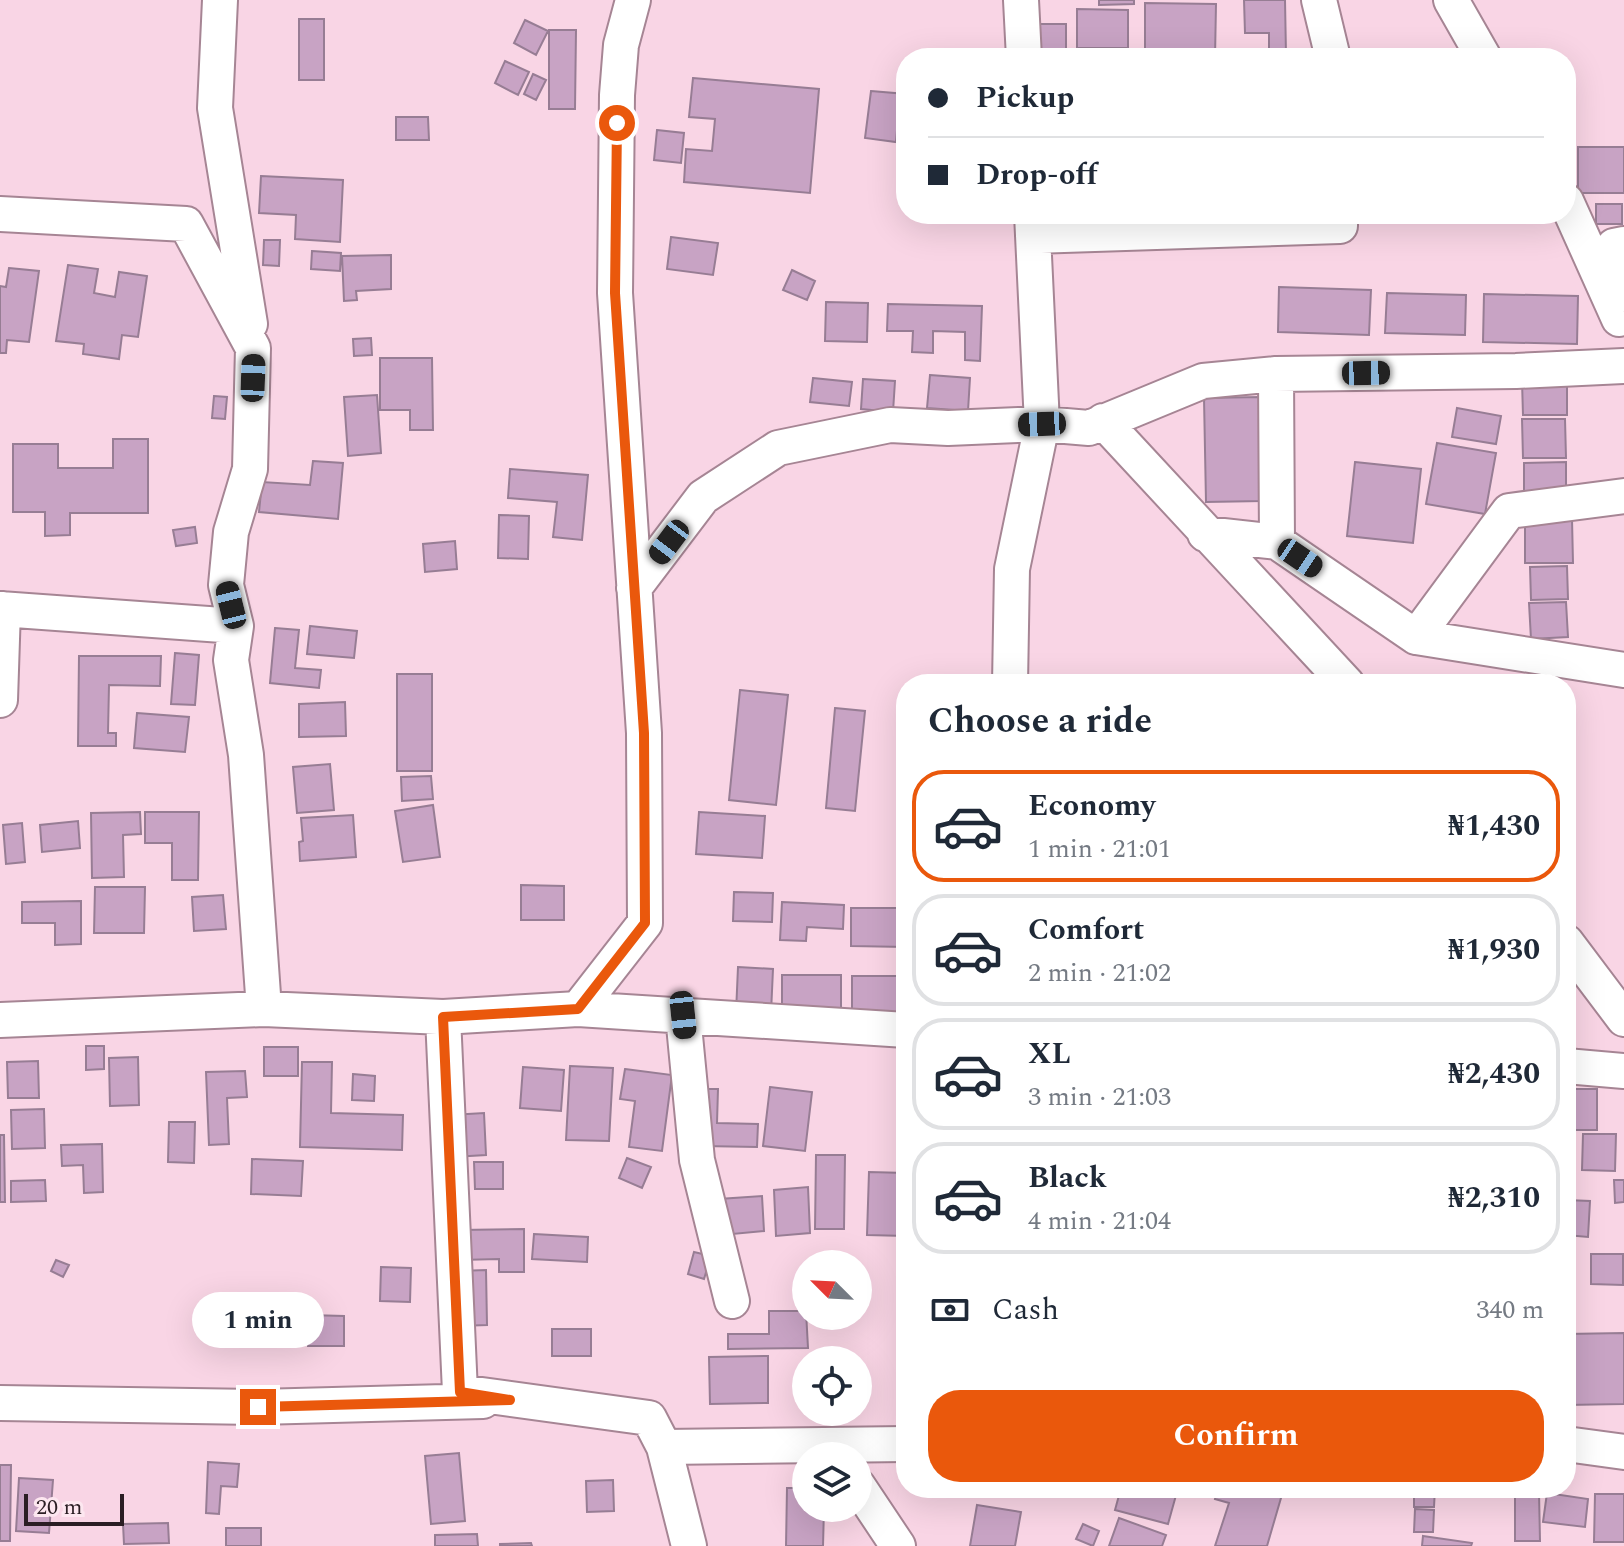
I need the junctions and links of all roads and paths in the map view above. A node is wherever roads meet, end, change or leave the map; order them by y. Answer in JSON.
{"nodes":[{"id":1,"x":220,"y":0,"type":"edge"},
{"id":2,"x":614,"y":0,"type":"edge"},
{"id":3,"x":633,"y":0,"type":"edge"},
{"id":4,"x":1021,"y":0,"type":"edge"},
{"id":5,"x":1319,"y":0,"type":"edge"},
{"id":6,"x":1451,"y":0,"type":"edge"},
{"id":7,"x":621,"y":45,"type":"junction"},
{"id":8,"x":1023,"y":48,"type":"edge"},
{"id":9,"x":1331,"y":48,"type":"edge"},
{"id":10,"x":1478,"y":48,"type":"edge"},
{"id":11,"x":0,"y":214,"type":"edge"},
{"id":12,"x":1576,"y":223,"type":"edge"},
{"id":13,"x":1340,"y":224,"type":"edge"},
{"id":14,"x":1033,"y":225,"type":"edge"},
{"id":15,"x":1624,"y":244,"type":"edge"},
{"id":16,"x":1619,"y":319,"type":"junction"},
{"id":17,"x":253,"y":348,"type":"junction"},
{"id":18,"x":1624,"y":360,"type":"edge"},
{"id":19,"x":1624,"y":366,"type":"edge"},
{"id":20,"x":1276,"y":374,"type":"junction"},
{"id":21,"x":1103,"y":421,"type":"junction"},
{"id":22,"x":1042,"y":424,"type":"junction"},
{"id":23,"x":1624,"y":496,"type":"edge"},
{"id":24,"x":1205,"y":534,"type":"junction"},
{"id":25,"x":1277,"y":542,"type":"junction"},
{"id":26,"x":634,"y":588,"type":"junction"},
{"id":27,"x":1,"y":609,"type":"edge"},
{"id":28,"x":236,"y":626,"type":"junction"},
{"id":29,"x":1416,"y":637,"type":"junction"},
{"id":30,"x":1624,"y":670,"type":"edge"},
{"id":31,"x":1010,"y":674,"type":"edge"},
{"id":32,"x":1338,"y":674,"type":"edge"},
{"id":33,"x":0,"y":700,"type":"edge"},
{"id":34,"x":1576,"y":955,"type":"edge"},
{"id":35,"x":264,"y":1009,"type":"junction"},
{"id":36,"x":578,"y":1009,"type":"junction"},
{"id":37,"x":683,"y":1015,"type":"junction"},
{"id":38,"x":443,"y":1017,"type":"junction"},
{"id":39,"x":1624,"y":1019,"type":"edge"},
{"id":40,"x":0,"y":1020,"type":"edge"},
{"id":41,"x":896,"y":1029,"type":"edge"},
{"id":42,"x":1576,"y":1067,"type":"edge"},
{"id":43,"x":1624,"y":1071,"type":"edge"},
{"id":44,"x":732,"y":1301,"type":"dead end"},
{"id":45,"x":510,"y":1400,"type":"junction"},
{"id":46,"x":0,"y":1403,"type":"edge"},
{"id":47,"x":896,"y":1445,"type":"edge"},
{"id":48,"x":1576,"y":1445,"type":"edge"},
{"id":49,"x":664,"y":1447,"type":"junction"},
{"id":50,"x":872,"y":1447,"type":"edge"},
{"id":51,"x":792,"y":1449,"type":"edge"},
{"id":52,"x":1624,"y":1452,"type":"edge"},
{"id":53,"x":872,"y":1507,"type":"edge"},
{"id":54,"x":689,"y":1546,"type":"edge"},
{"id":55,"x":898,"y":1546,"type":"edge"}],
"edges":[{"from":1,"to":17,"type":"street"},
{"from":2,"to":7,"type":"street"},
{"from":3,"to":7,"type":"street"},
{"from":4,"to":8,"type":"street"},
{"from":5,"to":9,"type":"street"},
{"from":6,"to":10,"type":"street"},
{"from":7,"to":26,"type":"street"},
{"from":11,"to":17,"type":"street"},
{"from":12,"to":16,"type":"street"},
{"from":13,"to":14,"type":"street"},
{"from":14,"to":22,"type":"street"},
{"from":15,"to":16,"type":"street"},
{"from":16,"to":18,"type":"street"},
{"from":17,"to":28,"type":"street"},
{"from":19,"to":20,"type":"street"},
{"from":20,"to":21,"type":"street"},
{"from":20,"to":25,"type":"street"},
{"from":21,"to":22,"type":"street"},
{"from":21,"to":24,"type":"street"},
{"from":22,"to":26,"type":"street"},
{"from":22,"to":31,"type":"street"},
{"from":23,"to":29,"type":"street"},
{"from":24,"to":25,"type":"street"},
{"from":24,"to":32,"type":"street"},
{"from":25,"to":29,"type":"street"},
{"from":26,"to":36,"type":"street"},
{"from":27,"to":28,"type":"street"},
{"from":27,"to":33,"type":"street"},
{"from":28,"to":35,"type":"street"},
{"from":29,"to":30,"type":"street"},
{"from":34,"to":39,"type":"street"},
{"from":35,"to":38,"type":"street"},
{"from":35,"to":40,"type":"street"},
{"from":36,"to":37,"type":"street"},
{"from":36,"to":38,"type":"street"},
{"from":37,"to":41,"type":"street"},
{"from":37,"to":44,"type":"street"},
{"from":38,"to":45,"type":"street"},
{"from":42,"to":43,"type":"street"},
{"from":45,"to":46,"type":"street"},
{"from":45,"to":49,"type":"street"},
{"from":47,"to":50,"type":"street"},
{"from":48,"to":52,"type":"street"},
{"from":49,"to":51,"type":"street"},
{"from":49,"to":54,"type":"street"},
{"from":53,"to":55,"type":"street"}]}
